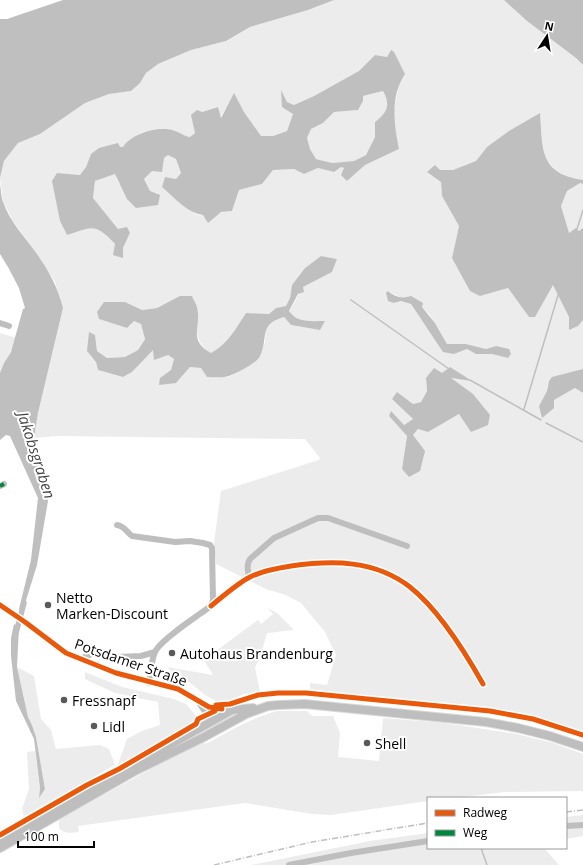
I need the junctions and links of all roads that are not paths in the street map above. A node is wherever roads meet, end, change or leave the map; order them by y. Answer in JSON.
{"nodes":[{"id":1,"x":0,"y":323,"type":"edge"},
{"id":2,"x":10,"y":326,"type":"dead end"},
{"id":3,"x":117,"y":525,"type":"dead end"},
{"id":4,"x":407,"y":546,"type":"dead end"},
{"id":5,"x":249,"y":577,"type":"junction"},
{"id":6,"x":0,"y":605,"type":"edge"},
{"id":7,"x":211,"y":606,"type":"junction"},
{"id":8,"x":155,"y":652,"type":"junction"},
{"id":9,"x":80,"y":659,"type":"junction"},
{"id":10,"x":149,"y":683,"type":"junction"},
{"id":11,"x":484,"y":684,"type":"dead end"},
{"id":12,"x":196,"y":699,"type":"junction"},
{"id":13,"x":266,"y":707,"type":"junction"},
{"id":14,"x":232,"y":710,"type":"junction"},
{"id":15,"x":211,"y":721,"type":"junction"},
{"id":16,"x":216,"y":730,"type":"junction"},
{"id":17,"x":583,"y":747,"type":"edge"},
{"id":18,"x":43,"y":820,"type":"junction"},
{"id":19,"x":583,"y":825,"type":"edge"},
{"id":20,"x":567,"y":826,"type":"edge"},
{"id":21,"x":0,"y":840,"type":"edge"},
{"id":22,"x":427,"y":841,"type":"edge"},
{"id":23,"x":0,"y":848,"type":"edge"},
{"id":24,"x":289,"y":865,"type":"edge"}],
"edges":[{"from":1,"to":2,"type":"street"},
{"from":3,"to":7,"type":"street"},
{"from":4,"to":5,"type":"street"},
{"from":5,"to":7,"type":"street"},
{"from":5,"to":11,"type":"street"},
{"from":6,"to":9,"type":"street","name":"Potsdamer Straße"},
{"from":7,"to":8,"type":"street"},
{"from":8,"to":9,"type":"street"},
{"from":8,"to":10,"type":"street"},
{"from":9,"to":10,"type":"street","name":"Potsdamer Straße"},
{"from":10,"to":12,"type":"street","name":"Potsdamer Straße"},
{"from":12,"to":14,"type":"street"},
{"from":12,"to":15,"type":"street","name":"Potsdamer Straße"},
{"from":13,"to":14,"type":"main road"},
{"from":13,"to":16,"type":"main road"},
{"from":13,"to":17,"type":"main road"},
{"from":14,"to":15,"type":"main road"},
{"from":15,"to":16,"type":"main road"},
{"from":15,"to":18,"type":"main road"},
{"from":16,"to":18,"type":"main road"},
{"from":18,"to":21,"type":"main road"},
{"from":18,"to":23,"type":"main road"},
{"from":19,"to":20,"type":"street"},
{"from":22,"to":24,"type":"street"}]}
